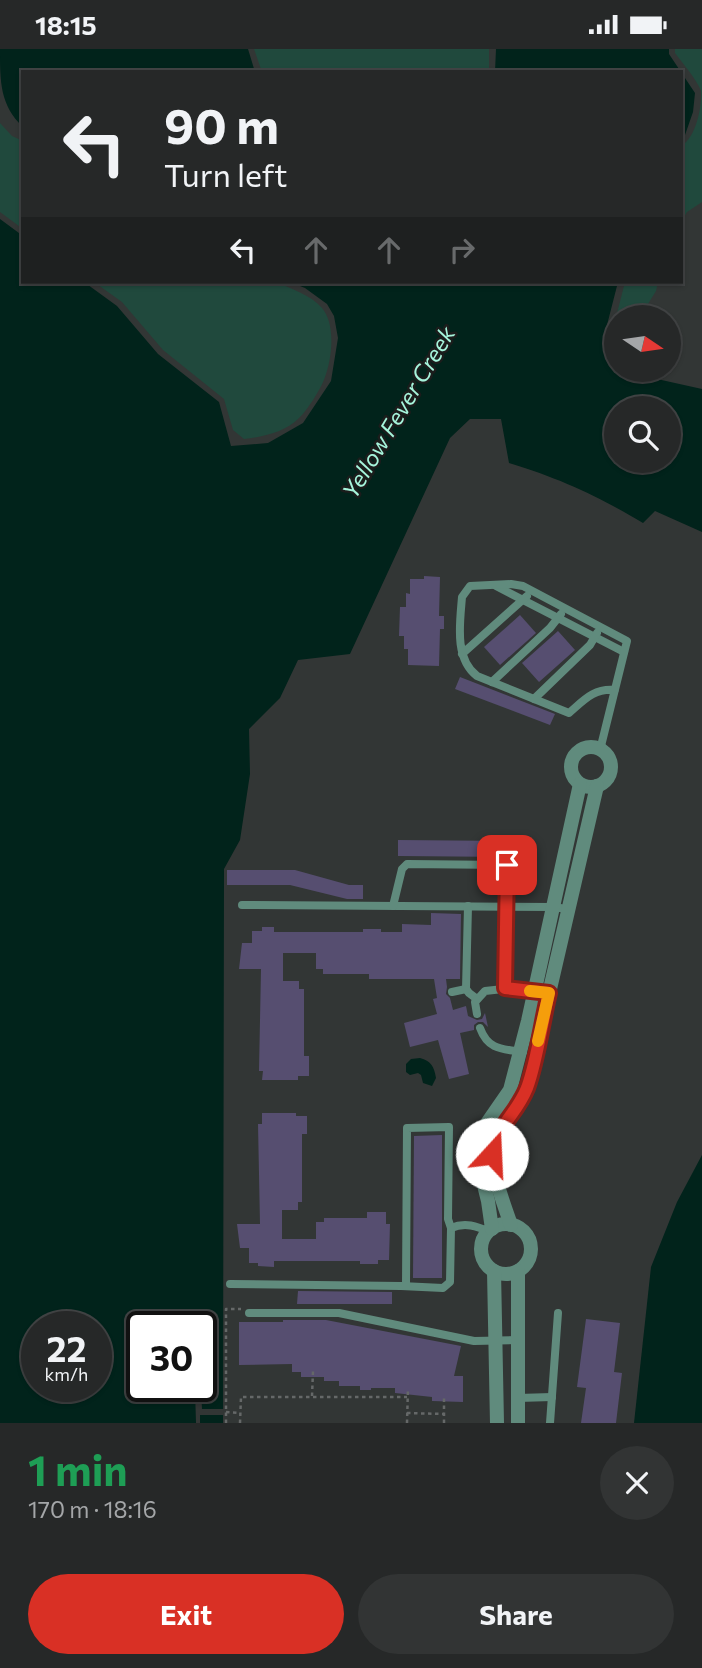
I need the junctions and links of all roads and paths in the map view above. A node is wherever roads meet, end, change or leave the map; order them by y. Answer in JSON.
{"nodes":[{"id":1,"x":495,"y":585,"type":"junction"},
{"id":2,"x":531,"y":591,"type":"junction"},
{"id":3,"x":524,"y":600,"type":"junction"},
{"id":4,"x":565,"y":608,"type":"junction"},
{"id":5,"x":558,"y":618,"type":"junction"},
{"id":6,"x":600,"y":627,"type":"junction"},
{"id":7,"x":595,"y":637,"type":"junction"},
{"id":8,"x":624,"y":652,"type":"junction"},
{"id":9,"x":462,"y":655,"type":"junction"},
{"id":10,"x":492,"y":682,"type":"junction"},
{"id":11,"x":615,"y":690,"type":"junction"},
{"id":12,"x":534,"y":699,"type":"junction"},
{"id":13,"x":600,"y":750,"type":"junction"},
{"id":14,"x":580,"y":784,"type":"junction"},
{"id":15,"x":597,"y":786,"type":"junction"},
{"id":16,"x":242,"y":905,"type":"dead end"},
{"id":17,"x":393,"y":906,"type":"junction"},
{"id":18,"x":468,"y":906,"type":"junction"},
{"id":19,"x":506,"y":906,"type":"junction"},
{"id":20,"x":552,"y":907,"type":"junction"},
{"id":21,"x":568,"y":909,"type":"junction"},
{"id":22,"x":505,"y":988,"type":"junction"},
{"id":23,"x":466,"y":989,"type":"junction"},
{"id":24,"x":452,"y":992,"type":"dead end"},
{"id":25,"x":542,"y":992,"type":"junction"},
{"id":26,"x":477,"y":999,"type":"junction"},
{"id":27,"x":477,"y":1014,"type":"dead end"},
{"id":28,"x":480,"y":1028,"type":"dead end"},
{"id":29,"x":520,"y":1052,"type":"junction"},
{"id":30,"x":535,"y":1055,"type":"junction"},
{"id":31,"x":511,"y":1224,"type":"junction"},
{"id":32,"x":451,"y":1228,"type":"junction"},
{"id":33,"x":491,"y":1231,"type":"junction"},
{"id":34,"x":494,"y":1271,"type":"junction"},
{"id":35,"x":518,"y":1271,"type":"junction"},
{"id":36,"x":230,"y":1285,"type":"dead end"},
{"id":37,"x":406,"y":1286,"type":"junction"},
{"id":38,"x":249,"y":1313,"type":"joint"},
{"id":39,"x":558,"y":1313,"type":"dead end"},
{"id":40,"x":518,"y":1340,"type":"junction"},
{"id":41,"x":496,"y":1341,"type":"junction"},
{"id":42,"x":313,"y":1371,"type":"dead end"},
{"id":43,"x":408,"y":1388,"type":"dead end"},
{"id":44,"x":444,"y":1395,"type":"dead end"},
{"id":45,"x":312,"y":1397,"type":"junction"},
{"id":46,"x":407,"y":1397,"type":"junction"},
{"id":47,"x":552,"y":1397,"type":"junction"},
{"id":48,"x":518,"y":1398,"type":"junction"},
{"id":49,"x":226,"y":1412,"type":"junction"},
{"id":50,"x":240,"y":1413,"type":"junction"},
{"id":51,"x":407,"y":1413,"type":"junction"},
{"id":52,"x":444,"y":1414,"type":"junction"},
{"id":53,"x":226,"y":1423,"type":"edge"},
{"id":54,"x":240,"y":1423,"type":"edge"},
{"id":55,"x":407,"y":1423,"type":"edge"},
{"id":56,"x":444,"y":1423,"type":"edge"},
{"id":57,"x":497,"y":1423,"type":"edge"},
{"id":58,"x":518,"y":1423,"type":"edge"},
{"id":59,"x":550,"y":1423,"type":"edge"}],
"edges":[{"from":1,"to":2,"type":"lane"},
{"from":1,"to":3,"type":"lane"},
{"from":1,"to":9,"type":"lane"},
{"from":2,"to":3,"type":"lane"},
{"from":2,"to":4,"type":"lane"},
{"from":3,"to":5,"type":"lane"},
{"from":3,"to":9,"type":"lane"},
{"from":4,"to":5,"type":"lane"},
{"from":4,"to":6,"type":"lane"},
{"from":5,"to":7,"type":"lane"},
{"from":5,"to":10,"type":"lane"},
{"from":6,"to":7,"type":"lane"},
{"from":6,"to":8,"type":"lane"},
{"from":7,"to":8,"type":"lane"},
{"from":7,"to":12,"type":"lane"},
{"from":8,"to":11,"type":"lane"},
{"from":9,"to":10,"type":"lane"},
{"from":10,"to":12,"type":"lane"},
{"from":11,"to":12,"type":"lane"},
{"from":11,"to":13,"type":"lane"},
{"from":13,"to":14,"type":"street"},
{"from":13,"to":15,"type":"street"},
{"from":14,"to":15,"type":"street"},
{"from":14,"to":20,"type":"street"},
{"from":15,"to":21,"type":"street"},
{"from":16,"to":17,"type":"lane"},
{"from":17,"to":18,"type":"lane"},
{"from":17,"to":19,"type":"lane"},
{"from":18,"to":19,"type":"lane"},
{"from":18,"to":23,"type":"lane"},
{"from":19,"to":20,"type":"lane"},
{"from":19,"to":22,"type":"lane"},
{"from":20,"to":21,"type":"lane"},
{"from":20,"to":25,"type":"street"},
{"from":21,"to":25,"type":"street"},
{"from":22,"to":25,"type":"lane"},
{"from":22,"to":26,"type":"lane"},
{"from":23,"to":24,"type":"lane"},
{"from":23,"to":26,"type":"lane"},
{"from":25,"to":29,"type":"street"},
{"from":25,"to":30,"type":"street"},
{"from":26,"to":27,"type":"lane"},
{"from":28,"to":29,"type":"lane"},
{"from":29,"to":30,"type":"lane"},
{"from":29,"to":33,"type":"street"},
{"from":30,"to":31,"type":"street"},
{"from":31,"to":33,"type":"street"},
{"from":31,"to":35,"type":"street"},
{"from":32,"to":33,"type":"lane"},
{"from":32,"to":37,"type":"lane"},
{"from":32,"to":37,"type":"lane"},
{"from":33,"to":34,"type":"street"},
{"from":34,"to":35,"type":"street"},
{"from":34,"to":41,"type":"street"},
{"from":35,"to":40,"type":"street"},
{"from":36,"to":37,"type":"lane"},
{"from":38,"to":41,"type":"lane"},
{"from":38,"to":49,"type":"path"},
{"from":39,"to":47,"type":"lane"},
{"from":40,"to":41,"type":"lane"},
{"from":40,"to":48,"type":"street"},
{"from":41,"to":57,"type":"street"},
{"from":42,"to":45,"type":"path"},
{"from":43,"to":46,"type":"path"},
{"from":44,"to":52,"type":"path"},
{"from":45,"to":46,"type":"path"},
{"from":45,"to":50,"type":"path"},
{"from":46,"to":51,"type":"path"},
{"from":47,"to":48,"type":"lane"},
{"from":47,"to":59,"type":"lane"},
{"from":48,"to":58,"type":"street"},
{"from":49,"to":50,"type":"path"},
{"from":49,"to":53,"type":"path"},
{"from":50,"to":54,"type":"path"},
{"from":51,"to":52,"type":"path"},
{"from":51,"to":55,"type":"path"},
{"from":52,"to":56,"type":"path"}]}
